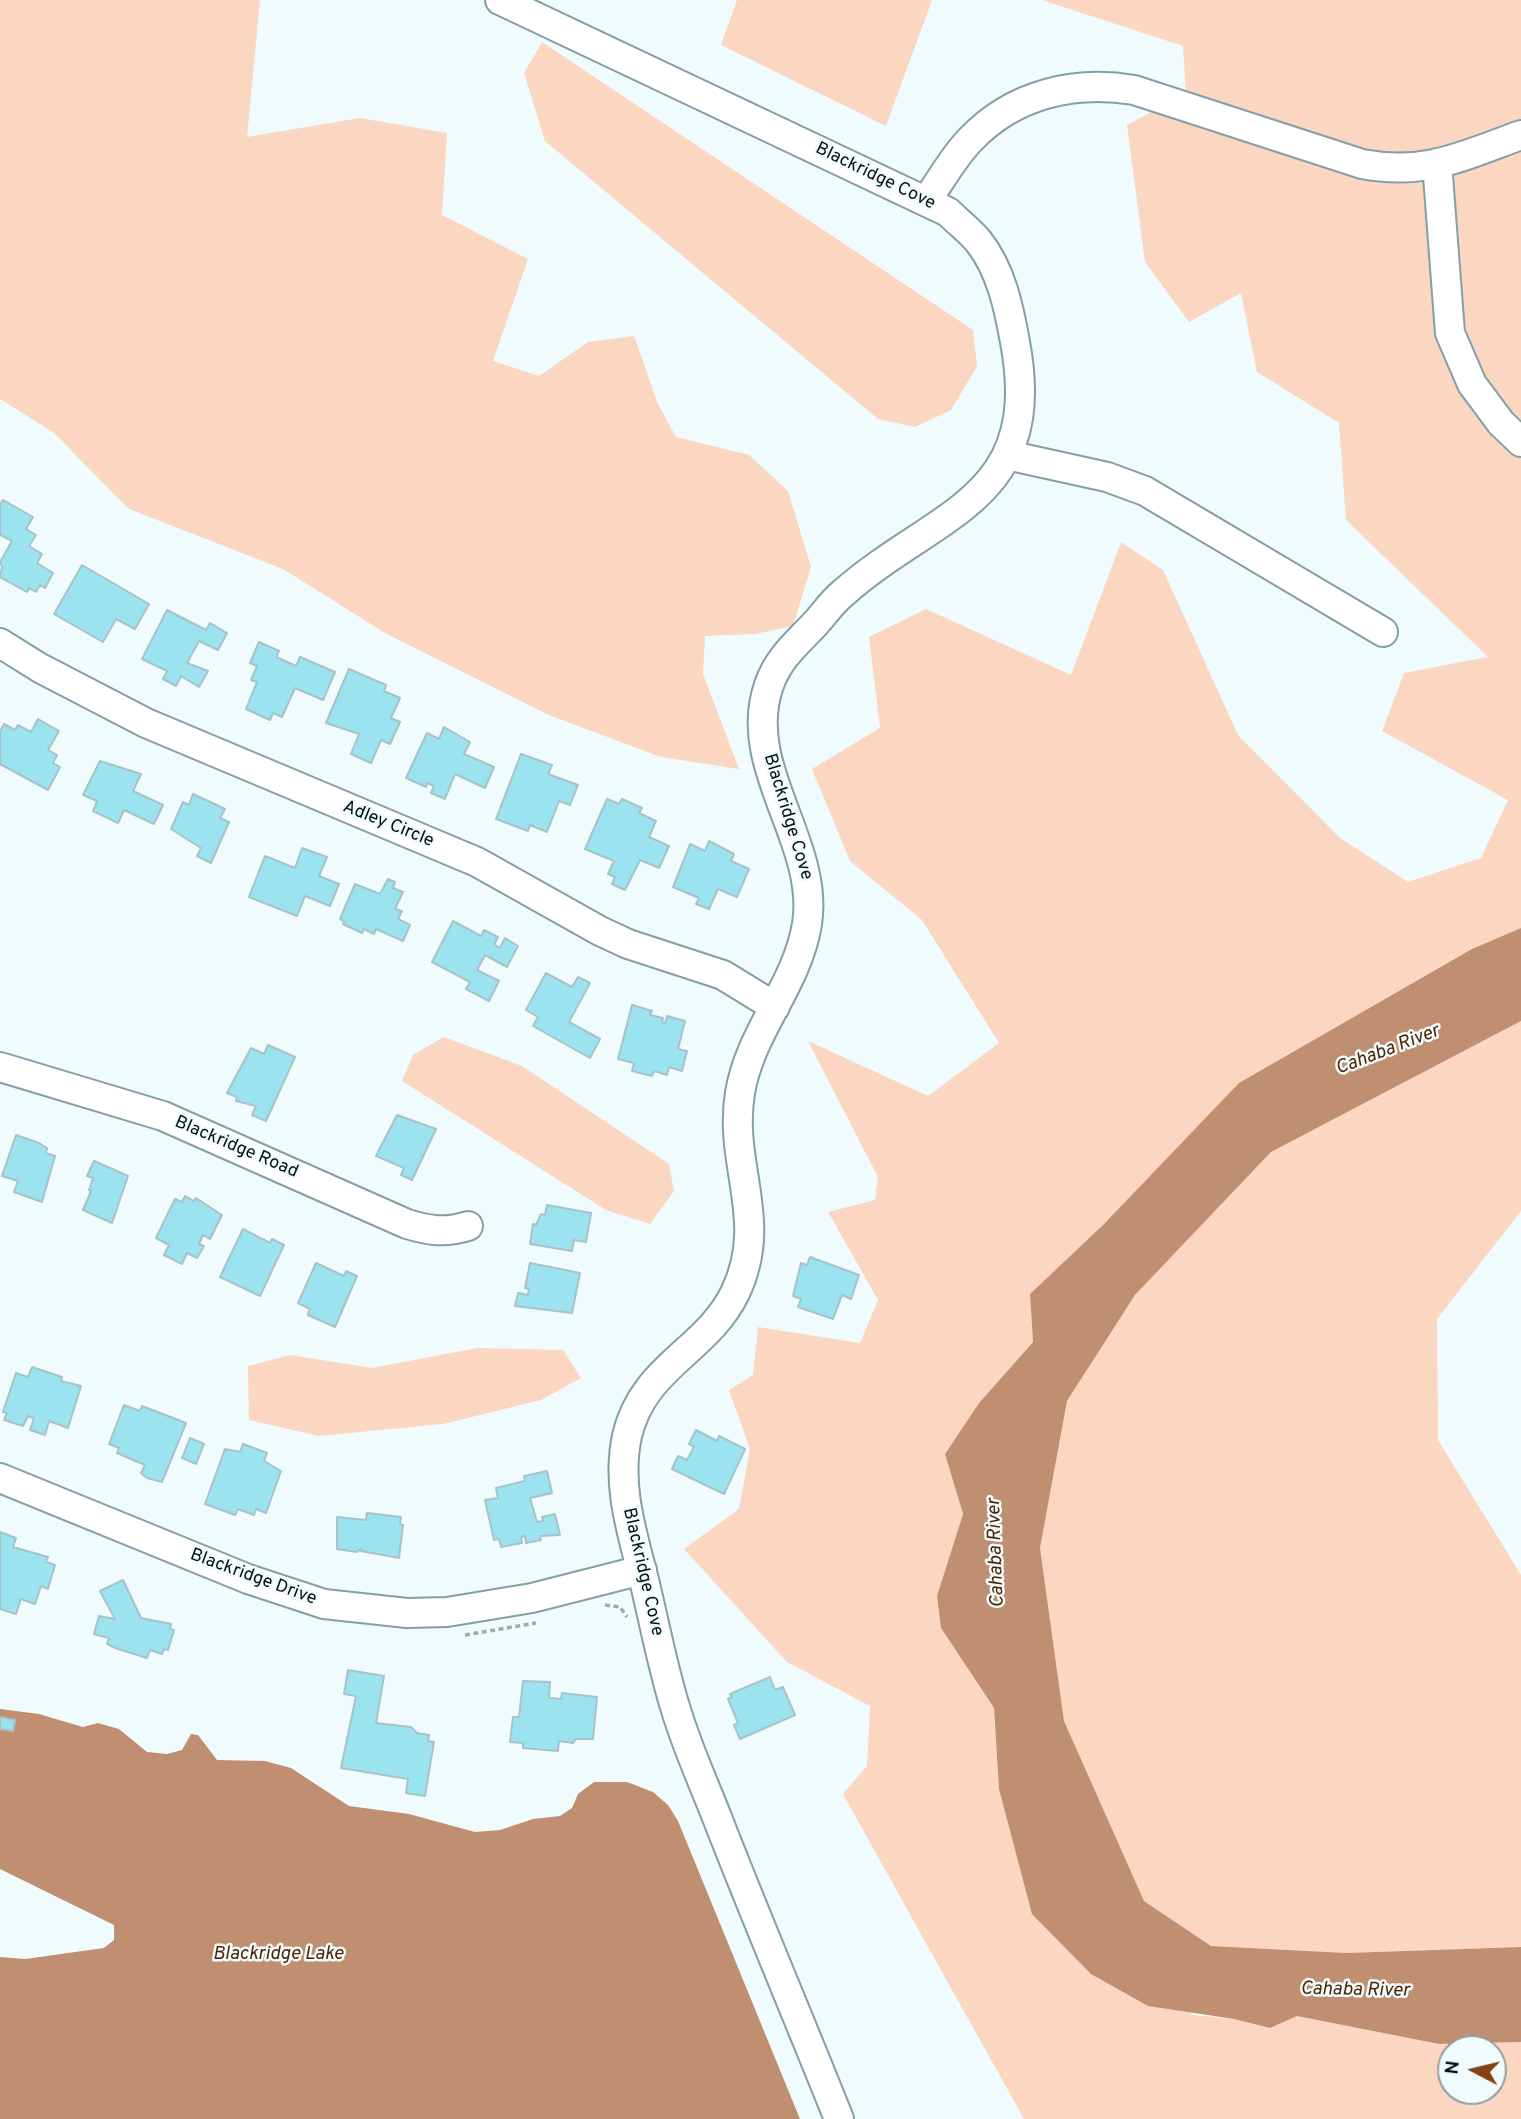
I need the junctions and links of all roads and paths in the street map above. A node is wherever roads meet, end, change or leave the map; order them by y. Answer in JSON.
{"nodes":[{"id":1,"x":500,"y":0,"type":"edge"},
{"id":2,"x":1521,"y":135,"type":"edge"},
{"id":3,"x":1437,"y":163,"type":"junction"},
{"id":4,"x":927,"y":200,"type":"junction"},
{"id":5,"x":1521,"y":442,"type":"edge"},
{"id":6,"x":1007,"y":455,"type":"junction"},
{"id":7,"x":1383,"y":632,"type":"dead end"},
{"id":8,"x":0,"y":643,"type":"edge"},
{"id":9,"x":775,"y":1007,"type":"junction"},
{"id":10,"x":0,"y":1067,"type":"edge"},
{"id":11,"x":468,"y":1226,"type":"dead end"},
{"id":12,"x":0,"y":1478,"type":"edge"},
{"id":13,"x":642,"y":1570,"type":"junction"},
{"id":14,"x":603,"y":1605,"type":"dead end"},
{"id":15,"x":628,"y":1620,"type":"dead end"},
{"id":16,"x":538,"y":1622,"type":"dead end"},
{"id":17,"x":455,"y":1635,"type":"dead end"},
{"id":18,"x":839,"y":2119,"type":"edge"}],
"edges":[{"from":1,"to":4,"type":"street","name":"Blackridge Cove"},
{"from":2,"to":3,"type":"street"},
{"from":3,"to":4,"type":"street"},
{"from":3,"to":5,"type":"street"},
{"from":4,"to":6,"type":"street","name":"Blackridge Cove"},
{"from":6,"to":7,"type":"street"},
{"from":6,"to":9,"type":"street","name":"Blackridge Cove"},
{"from":8,"to":9,"type":"street","name":"Adley Circle"},
{"from":9,"to":13,"type":"street","name":"Blackridge Cove"},
{"from":10,"to":11,"type":"street","name":"Blackridge Road"},
{"from":12,"to":13,"type":"street","name":"Blackridge Drive"},
{"from":13,"to":18,"type":"street","name":"Blackridge Cove"},
{"from":14,"to":15,"type":"path"},
{"from":16,"to":17,"type":"path"}]}
